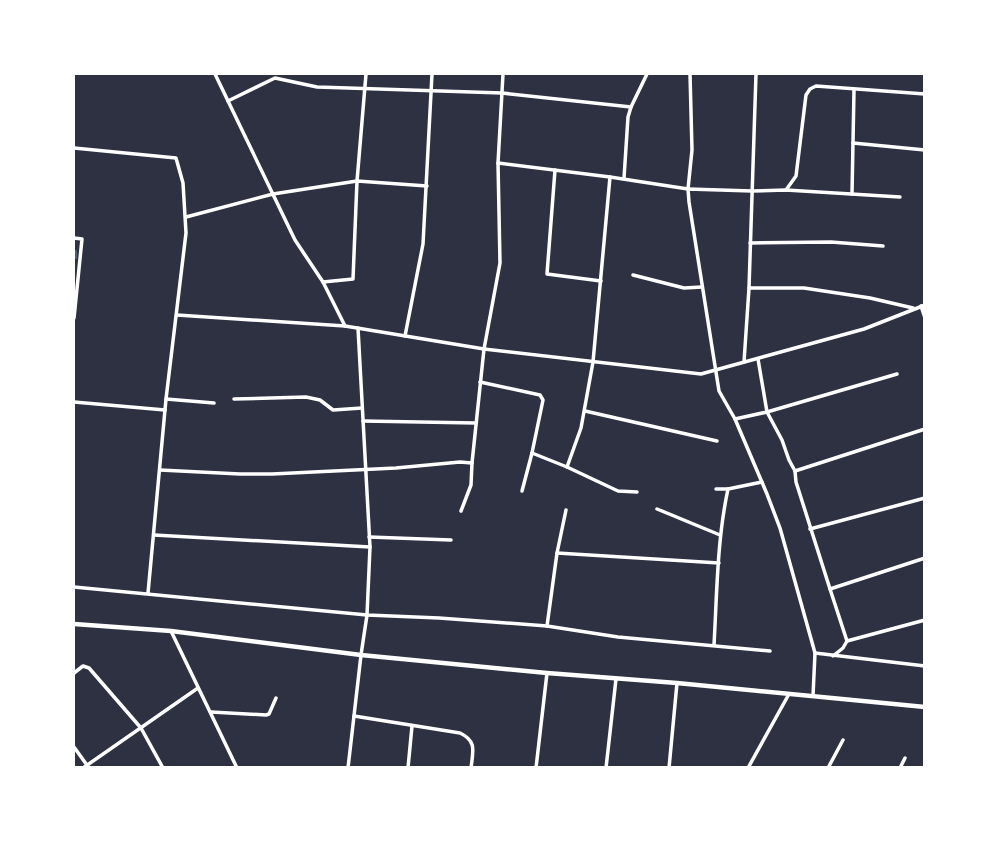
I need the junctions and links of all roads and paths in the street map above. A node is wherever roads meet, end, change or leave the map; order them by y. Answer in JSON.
{"nodes":[{"id":1,"x":215,"y":74,"type":"edge"},
{"id":2,"x":366,"y":74,"type":"edge"},
{"id":3,"x":432,"y":74,"type":"edge"},
{"id":4,"x":503,"y":74,"type":"edge"},
{"id":5,"x":647,"y":74,"type":"edge"},
{"id":6,"x":690,"y":74,"type":"edge"},
{"id":7,"x":755,"y":74,"type":"edge"},
{"id":8,"x":276,"y":76,"type":"edge"},
{"id":9,"x":365,"y":89,"type":"junction"},
{"id":10,"x":854,"y":90,"type":"junction"},
{"id":11,"x":432,"y":91,"type":"junction"},
{"id":12,"x":502,"y":93,"type":"junction"},
{"id":13,"x":925,"y":94,"type":"edge"},
{"id":14,"x":228,"y":101,"type":"junction"},
{"id":15,"x":631,"y":107,"type":"junction"},
{"id":16,"x":853,"y":143,"type":"junction"},
{"id":17,"x":74,"y":148,"type":"edge"},
{"id":18,"x":925,"y":150,"type":"edge"},
{"id":19,"x":498,"y":163,"type":"junction"},
{"id":20,"x":555,"y":170,"type":"junction"},
{"id":21,"x":610,"y":177,"type":"junction"},
{"id":22,"x":624,"y":178,"type":"junction"},
{"id":23,"x":357,"y":181,"type":"junction"},
{"id":24,"x":426,"y":186,"type":"junction"},
{"id":25,"x":688,"y":188,"type":"junction"},
{"id":26,"x":786,"y":190,"type":"junction"},
{"id":27,"x":752,"y":191,"type":"junction"},
{"id":28,"x":273,"y":194,"type":"junction"},
{"id":29,"x":852,"y":194,"type":"junction"},
{"id":30,"x":900,"y":197,"type":"dead end"},
{"id":31,"x":186,"y":218,"type":"junction"},
{"id":32,"x":74,"y":239,"type":"edge"},
{"id":33,"x":750,"y":243,"type":"junction"},
{"id":34,"x":883,"y":246,"type":"dead end"},
{"id":35,"x":634,"y":275,"type":"dead end"},
{"id":36,"x":600,"y":281,"type":"junction"},
{"id":37,"x":323,"y":282,"type":"junction"},
{"id":38,"x":702,"y":287,"type":"junction"},
{"id":39,"x":749,"y":288,"type":"junction"},
{"id":40,"x":923,"y":305,"type":"edge"},
{"id":41,"x":914,"y":309,"type":"junction"},
{"id":42,"x":177,"y":315,"type":"junction"},
{"id":43,"x":925,"y":317,"type":"edge"},
{"id":44,"x":74,"y":318,"type":"edge"},
{"id":45,"x":345,"y":326,"type":"junction"},
{"id":46,"x":358,"y":328,"type":"junction"},
{"id":47,"x":405,"y":336,"type":"junction"},
{"id":48,"x":484,"y":349,"type":"junction"},
{"id":49,"x":757,"y":358,"type":"junction"},
{"id":50,"x":593,"y":362,"type":"junction"},
{"id":51,"x":744,"y":362,"type":"junction"},
{"id":52,"x":715,"y":371,"type":"junction"},
{"id":53,"x":897,"y":374,"type":"dead end"},
{"id":54,"x":480,"y":382,"type":"junction"},
{"id":55,"x":166,"y":399,"type":"junction"},
{"id":56,"x":234,"y":399,"type":"dead end"},
{"id":57,"x":74,"y":401,"type":"edge"},
{"id":58,"x":214,"y":403,"type":"dead end"},
{"id":59,"x":362,"y":408,"type":"junction"},
{"id":60,"x":165,"y":410,"type":"junction"},
{"id":61,"x":585,"y":411,"type":"junction"},
{"id":62,"x":767,"y":412,"type":"junction"},
{"id":63,"x":735,"y":419,"type":"junction"},
{"id":64,"x":363,"y":421,"type":"junction"},
{"id":65,"x":476,"y":422,"type":"junction"},
{"id":66,"x":925,"y":429,"type":"edge"},
{"id":67,"x":717,"y":441,"type":"dead end"},
{"id":68,"x":532,"y":453,"type":"junction"},
{"id":69,"x":472,"y":463,"type":"junction"},
{"id":70,"x":567,"y":467,"type":"junction"},
{"id":71,"x":366,"y":469,"type":"junction"},
{"id":72,"x":160,"y":470,"type":"junction"},
{"id":73,"x":796,"y":471,"type":"junction"},
{"id":74,"x":762,"y":482,"type":"junction"},
{"id":75,"x":716,"y":489,"type":"dead end"},
{"id":76,"x":728,"y":489,"type":"junction"},
{"id":77,"x":522,"y":491,"type":"dead end"},
{"id":78,"x":637,"y":492,"type":"dead end"},
{"id":79,"x":925,"y":498,"type":"edge"},
{"id":80,"x":657,"y":509,"type":"dead end"},
{"id":81,"x":566,"y":510,"type":"dead end"},
{"id":82,"x":461,"y":511,"type":"dead end"},
{"id":83,"x":810,"y":529,"type":"junction"},
{"id":84,"x":153,"y":535,"type":"junction"},
{"id":85,"x":721,"y":535,"type":"junction"},
{"id":86,"x":369,"y":537,"type":"junction"},
{"id":87,"x":451,"y":540,"type":"dead end"},
{"id":88,"x":370,"y":547,"type":"junction"},
{"id":89,"x":557,"y":553,"type":"junction"},
{"id":90,"x":925,"y":558,"type":"edge"},
{"id":91,"x":719,"y":563,"type":"junction"},
{"id":92,"x":74,"y":587,"type":"edge"},
{"id":93,"x":830,"y":589,"type":"junction"},
{"id":94,"x":148,"y":593,"type":"junction"},
{"id":95,"x":367,"y":615,"type":"junction"},
{"id":96,"x":925,"y":620,"type":"edge"},
{"id":97,"x":74,"y":624,"type":"edge"},
{"id":98,"x":547,"y":626,"type":"junction"},
{"id":99,"x":171,"y":631,"type":"junction"},
{"id":100,"x":846,"y":641,"type":"junction"},
{"id":101,"x":713,"y":645,"type":"junction"},
{"id":102,"x":769,"y":651,"type":"dead end"},
{"id":103,"x":815,"y":653,"type":"junction"},
{"id":104,"x":361,"y":654,"type":"junction"},
{"id":105,"x":833,"y":656,"type":"junction"},
{"id":106,"x":925,"y":666,"type":"edge"},
{"id":107,"x":74,"y":673,"type":"edge"},
{"id":108,"x":547,"y":673,"type":"junction"},
{"id":109,"x":616,"y":679,"type":"junction"},
{"id":110,"x":677,"y":682,"type":"junction"},
{"id":111,"x":198,"y":688,"type":"junction"},
{"id":112,"x":789,"y":694,"type":"junction"},
{"id":113,"x":813,"y":695,"type":"junction"},
{"id":114,"x":276,"y":698,"type":"dead end"},
{"id":115,"x":925,"y":707,"type":"edge"},
{"id":116,"x":211,"y":712,"type":"junction"},
{"id":117,"x":354,"y":716,"type":"junction"},
{"id":118,"x":412,"y":726,"type":"junction"},
{"id":119,"x":141,"y":728,"type":"junction"},
{"id":120,"x":843,"y":740,"type":"dead end"},
{"id":121,"x":74,"y":747,"type":"edge"},
{"id":122,"x":905,"y":758,"type":"dead end"},
{"id":123,"x":87,"y":767,"type":"edge"},
{"id":124,"x":163,"y":768,"type":"edge"},
{"id":125,"x":237,"y":768,"type":"edge"},
{"id":126,"x":348,"y":768,"type":"edge"},
{"id":127,"x":408,"y":768,"type":"edge"},
{"id":128,"x":471,"y":768,"type":"edge"},
{"id":129,"x":536,"y":768,"type":"edge"},
{"id":130,"x":606,"y":768,"type":"edge"},
{"id":131,"x":669,"y":768,"type":"edge"},
{"id":132,"x":748,"y":768,"type":"edge"},
{"id":133,"x":828,"y":768,"type":"edge"},
{"id":134,"x":900,"y":768,"type":"edge"}],
"edges":[{"from":1,"to":14,"type":"street"},
{"from":2,"to":9,"type":"street"},
{"from":3,"to":11,"type":"street"},
{"from":4,"to":12,"type":"street"},
{"from":5,"to":15,"type":"street"},
{"from":6,"to":25,"type":"street"},
{"from":7,"to":27,"type":"street"},
{"from":8,"to":9,"type":"street"},
{"from":8,"to":14,"type":"street"},
{"from":9,"to":11,"type":"street"},
{"from":9,"to":23,"type":"street"},
{"from":10,"to":13,"type":"street"},
{"from":10,"to":16,"type":"street"},
{"from":10,"to":26,"type":"street"},
{"from":11,"to":12,"type":"street"},
{"from":11,"to":24,"type":"street"},
{"from":12,"to":15,"type":"street"},
{"from":12,"to":19,"type":"street"},
{"from":14,"to":28,"type":"street"},
{"from":15,"to":22,"type":"street"},
{"from":16,"to":18,"type":"street"},
{"from":16,"to":29,"type":"street"},
{"from":17,"to":31,"type":"street"},
{"from":19,"to":20,"type":"street"},
{"from":19,"to":48,"type":"street"},
{"from":20,"to":21,"type":"street"},
{"from":20,"to":36,"type":"street"},
{"from":21,"to":22,"type":"street"},
{"from":21,"to":36,"type":"street"},
{"from":22,"to":25,"type":"street"},
{"from":23,"to":24,"type":"street"},
{"from":23,"to":28,"type":"street"},
{"from":23,"to":37,"type":"street"},
{"from":24,"to":47,"type":"street"},
{"from":25,"to":27,"type":"street"},
{"from":25,"to":38,"type":"street"},
{"from":26,"to":27,"type":"street"},
{"from":26,"to":29,"type":"street"},
{"from":27,"to":33,"type":"street"},
{"from":28,"to":31,"type":"street"},
{"from":28,"to":37,"type":"street"},
{"from":29,"to":30,"type":"street"},
{"from":31,"to":42,"type":"street"},
{"from":32,"to":44,"type":"street"},
{"from":33,"to":34,"type":"street"},
{"from":33,"to":39,"type":"street"},
{"from":35,"to":38,"type":"street"},
{"from":36,"to":50,"type":"street"},
{"from":37,"to":45,"type":"street"},
{"from":38,"to":52,"type":"street"},
{"from":39,"to":41,"type":"street"},
{"from":39,"to":51,"type":"street"},
{"from":40,"to":41,"type":"street"},
{"from":40,"to":43,"type":"street"},
{"from":41,"to":49,"type":"street"},
{"from":42,"to":45,"type":"street"},
{"from":42,"to":55,"type":"street"},
{"from":45,"to":46,"type":"street"},
{"from":46,"to":47,"type":"street"},
{"from":46,"to":59,"type":"street"},
{"from":47,"to":48,"type":"street"},
{"from":48,"to":50,"type":"street"},
{"from":48,"to":54,"type":"street"},
{"from":49,"to":51,"type":"street"},
{"from":49,"to":62,"type":"street"},
{"from":50,"to":52,"type":"street"},
{"from":50,"to":61,"type":"street"},
{"from":51,"to":52,"type":"street"},
{"from":52,"to":63,"type":"street"},
{"from":53,"to":62,"type":"street"},
{"from":54,"to":65,"type":"street"},
{"from":54,"to":68,"type":"street"},
{"from":55,"to":58,"type":"street"},
{"from":55,"to":60,"type":"street"},
{"from":56,"to":59,"type":"street"},
{"from":57,"to":60,"type":"street"},
{"from":59,"to":64,"type":"street"},
{"from":60,"to":72,"type":"street"},
{"from":61,"to":67,"type":"street"},
{"from":61,"to":70,"type":"street"},
{"from":62,"to":63,"type":"street"},
{"from":62,"to":73,"type":"street"},
{"from":63,"to":74,"type":"street"},
{"from":64,"to":65,"type":"street"},
{"from":64,"to":71,"type":"street"},
{"from":65,"to":69,"type":"street"},
{"from":66,"to":73,"type":"street"},
{"from":68,"to":70,"type":"street"},
{"from":68,"to":77,"type":"street"},
{"from":69,"to":71,"type":"street"},
{"from":69,"to":82,"type":"street"},
{"from":70,"to":78,"type":"street"},
{"from":71,"to":72,"type":"street"},
{"from":71,"to":86,"type":"street"},
{"from":72,"to":84,"type":"street"},
{"from":73,"to":83,"type":"street"},
{"from":74,"to":76,"type":"street"},
{"from":74,"to":103,"type":"street"},
{"from":75,"to":76,"type":"street"},
{"from":76,"to":85,"type":"street"},
{"from":79,"to":83,"type":"street"},
{"from":80,"to":85,"type":"street"},
{"from":81,"to":89,"type":"street"},
{"from":83,"to":93,"type":"street"},
{"from":84,"to":88,"type":"street"},
{"from":84,"to":94,"type":"street"},
{"from":85,"to":91,"type":"street"},
{"from":86,"to":87,"type":"street"},
{"from":86,"to":88,"type":"street"},
{"from":88,"to":95,"type":"street"},
{"from":89,"to":91,"type":"street"},
{"from":89,"to":98,"type":"street"},
{"from":90,"to":93,"type":"street"},
{"from":91,"to":101,"type":"street"},
{"from":92,"to":94,"type":"street"},
{"from":93,"to":100,"type":"street"},
{"from":94,"to":95,"type":"street"},
{"from":95,"to":98,"type":"street"},
{"from":95,"to":104,"type":"street"},
{"from":96,"to":100,"type":"street"},
{"from":97,"to":99,"type":"main road"},
{"from":98,"to":101,"type":"street"},
{"from":99,"to":104,"type":"main road"},
{"from":99,"to":111,"type":"street"},
{"from":100,"to":105,"type":"street"},
{"from":101,"to":102,"type":"street"},
{"from":103,"to":105,"type":"street"},
{"from":103,"to":113,"type":"street"},
{"from":104,"to":108,"type":"main road"},
{"from":104,"to":117,"type":"street"},
{"from":105,"to":106,"type":"street"},
{"from":107,"to":119,"type":"street"},
{"from":108,"to":109,"type":"main road"},
{"from":108,"to":129,"type":"street"},
{"from":109,"to":110,"type":"main road"},
{"from":109,"to":130,"type":"street"},
{"from":110,"to":112,"type":"main road"},
{"from":110,"to":131,"type":"street"},
{"from":111,"to":116,"type":"street"},
{"from":111,"to":119,"type":"street"},
{"from":112,"to":113,"type":"main road"},
{"from":112,"to":132,"type":"street"},
{"from":113,"to":115,"type":"main road"},
{"from":114,"to":116,"type":"street"},
{"from":116,"to":125,"type":"street"},
{"from":117,"to":118,"type":"street"},
{"from":117,"to":126,"type":"street"},
{"from":118,"to":127,"type":"street"},
{"from":118,"to":128,"type":"street"},
{"from":119,"to":123,"type":"street"},
{"from":119,"to":124,"type":"street"},
{"from":120,"to":133,"type":"street"},
{"from":121,"to":123,"type":"street"},
{"from":122,"to":134,"type":"street"}]}
